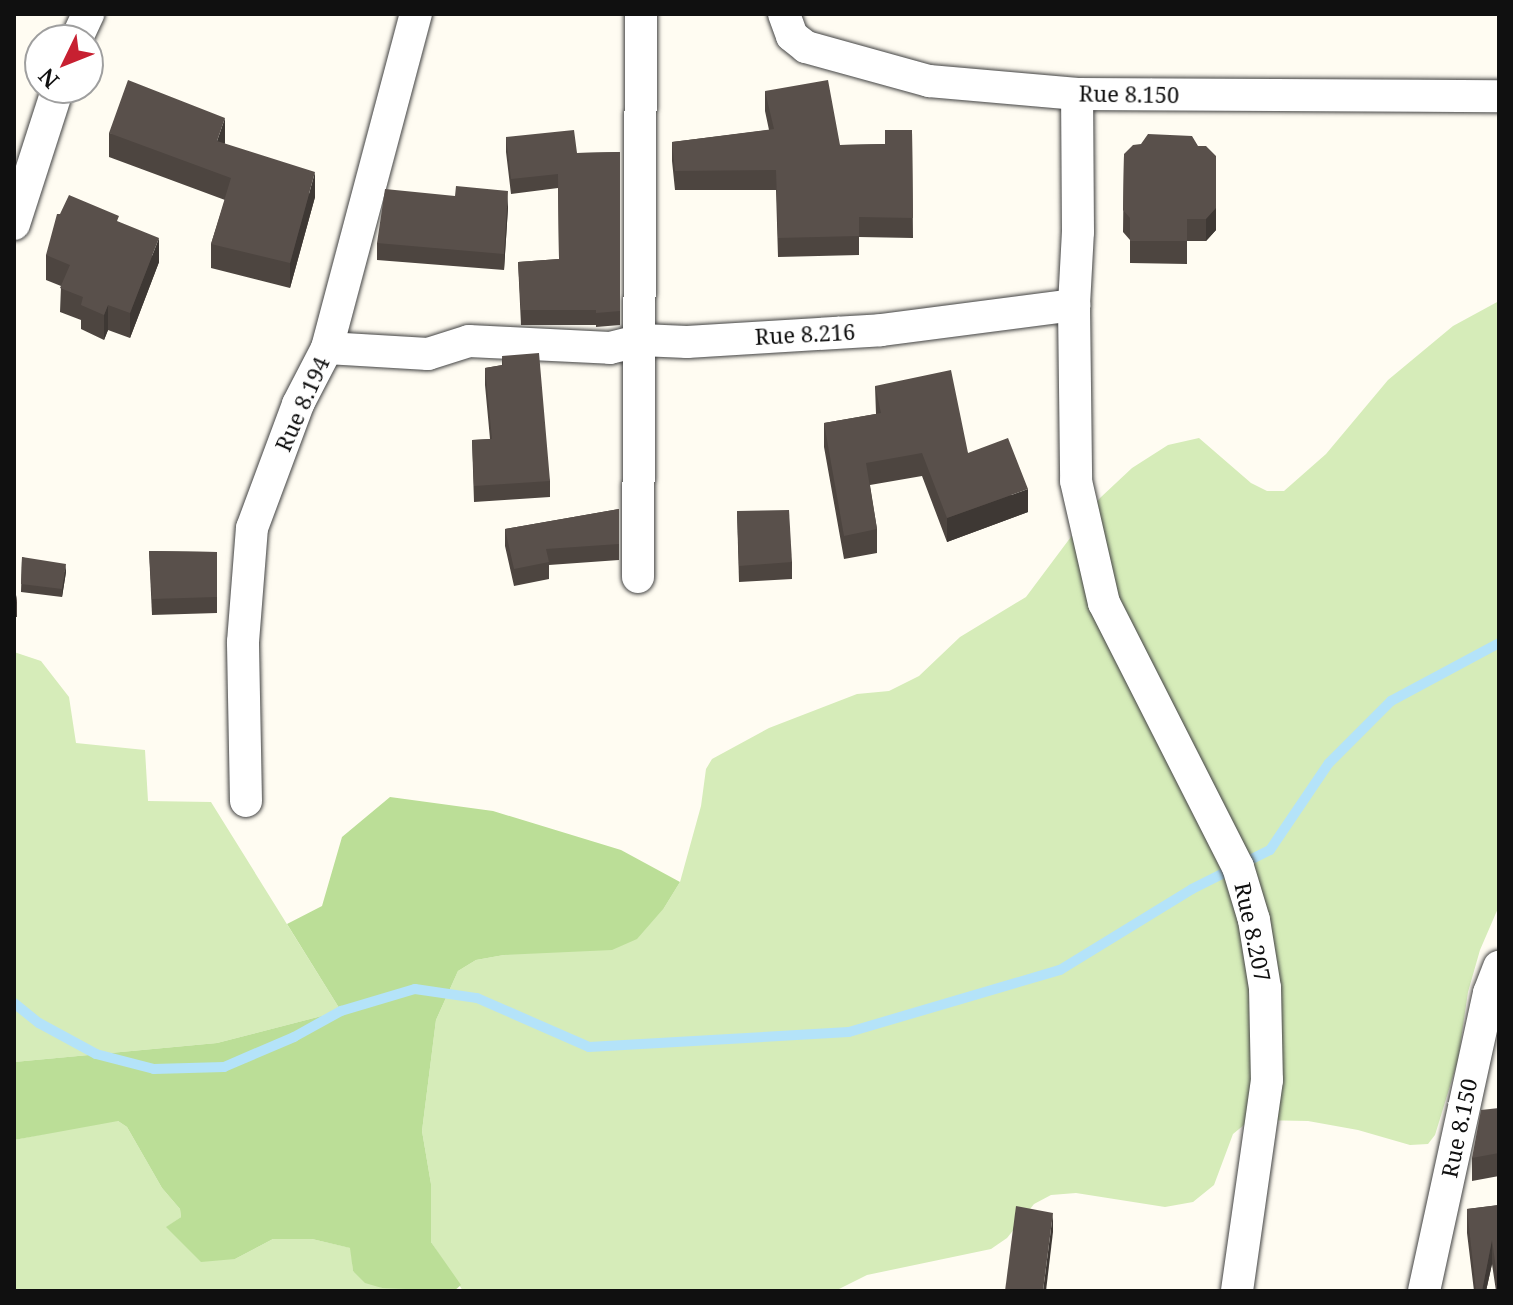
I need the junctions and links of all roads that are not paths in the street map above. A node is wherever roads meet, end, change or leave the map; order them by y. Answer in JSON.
{"nodes":[{"id":1,"x":416,"y":14,"type":"edge"},
{"id":2,"x":641,"y":14,"type":"edge"},
{"id":3,"x":784,"y":14,"type":"edge"},
{"id":4,"x":1077,"y":94,"type":"junction"},
{"id":5,"x":1499,"y":96,"type":"edge"},
{"id":6,"x":53,"y":104,"type":"edge"},
{"id":7,"x":14,"y":224,"type":"edge"},
{"id":8,"x":1074,"y":305,"type":"junction"},
{"id":9,"x":641,"y":340,"type":"junction"},
{"id":10,"x":327,"y":348,"type":"junction"},
{"id":11,"x":638,"y":577,"type":"dead end"},
{"id":12,"x":246,"y":801,"type":"dead end"},
{"id":13,"x":1499,"y":967,"type":"edge"},
{"id":14,"x":1237,"y":1291,"type":"edge"},
{"id":15,"x":1424,"y":1291,"type":"edge"}],
"edges":[{"from":1,"to":10,"type":"street","name":"Rue 8.194"},
{"from":2,"to":9,"type":"street"},
{"from":3,"to":4,"type":"street","name":"Rue 8.150"},
{"from":4,"to":5,"type":"street","name":"Rue 8.150"},
{"from":4,"to":8,"type":"street"},
{"from":6,"to":7,"type":"street"},
{"from":8,"to":9,"type":"street","name":"Rue 8.216"},
{"from":8,"to":14,"type":"street","name":"Rue 8.207"},
{"from":9,"to":10,"type":"street","name":"Rue 8.216"},
{"from":9,"to":11,"type":"street"},
{"from":10,"to":12,"type":"street","name":"Rue 8.194"},
{"from":13,"to":15,"type":"street","name":"Rue 8.150"}]}
